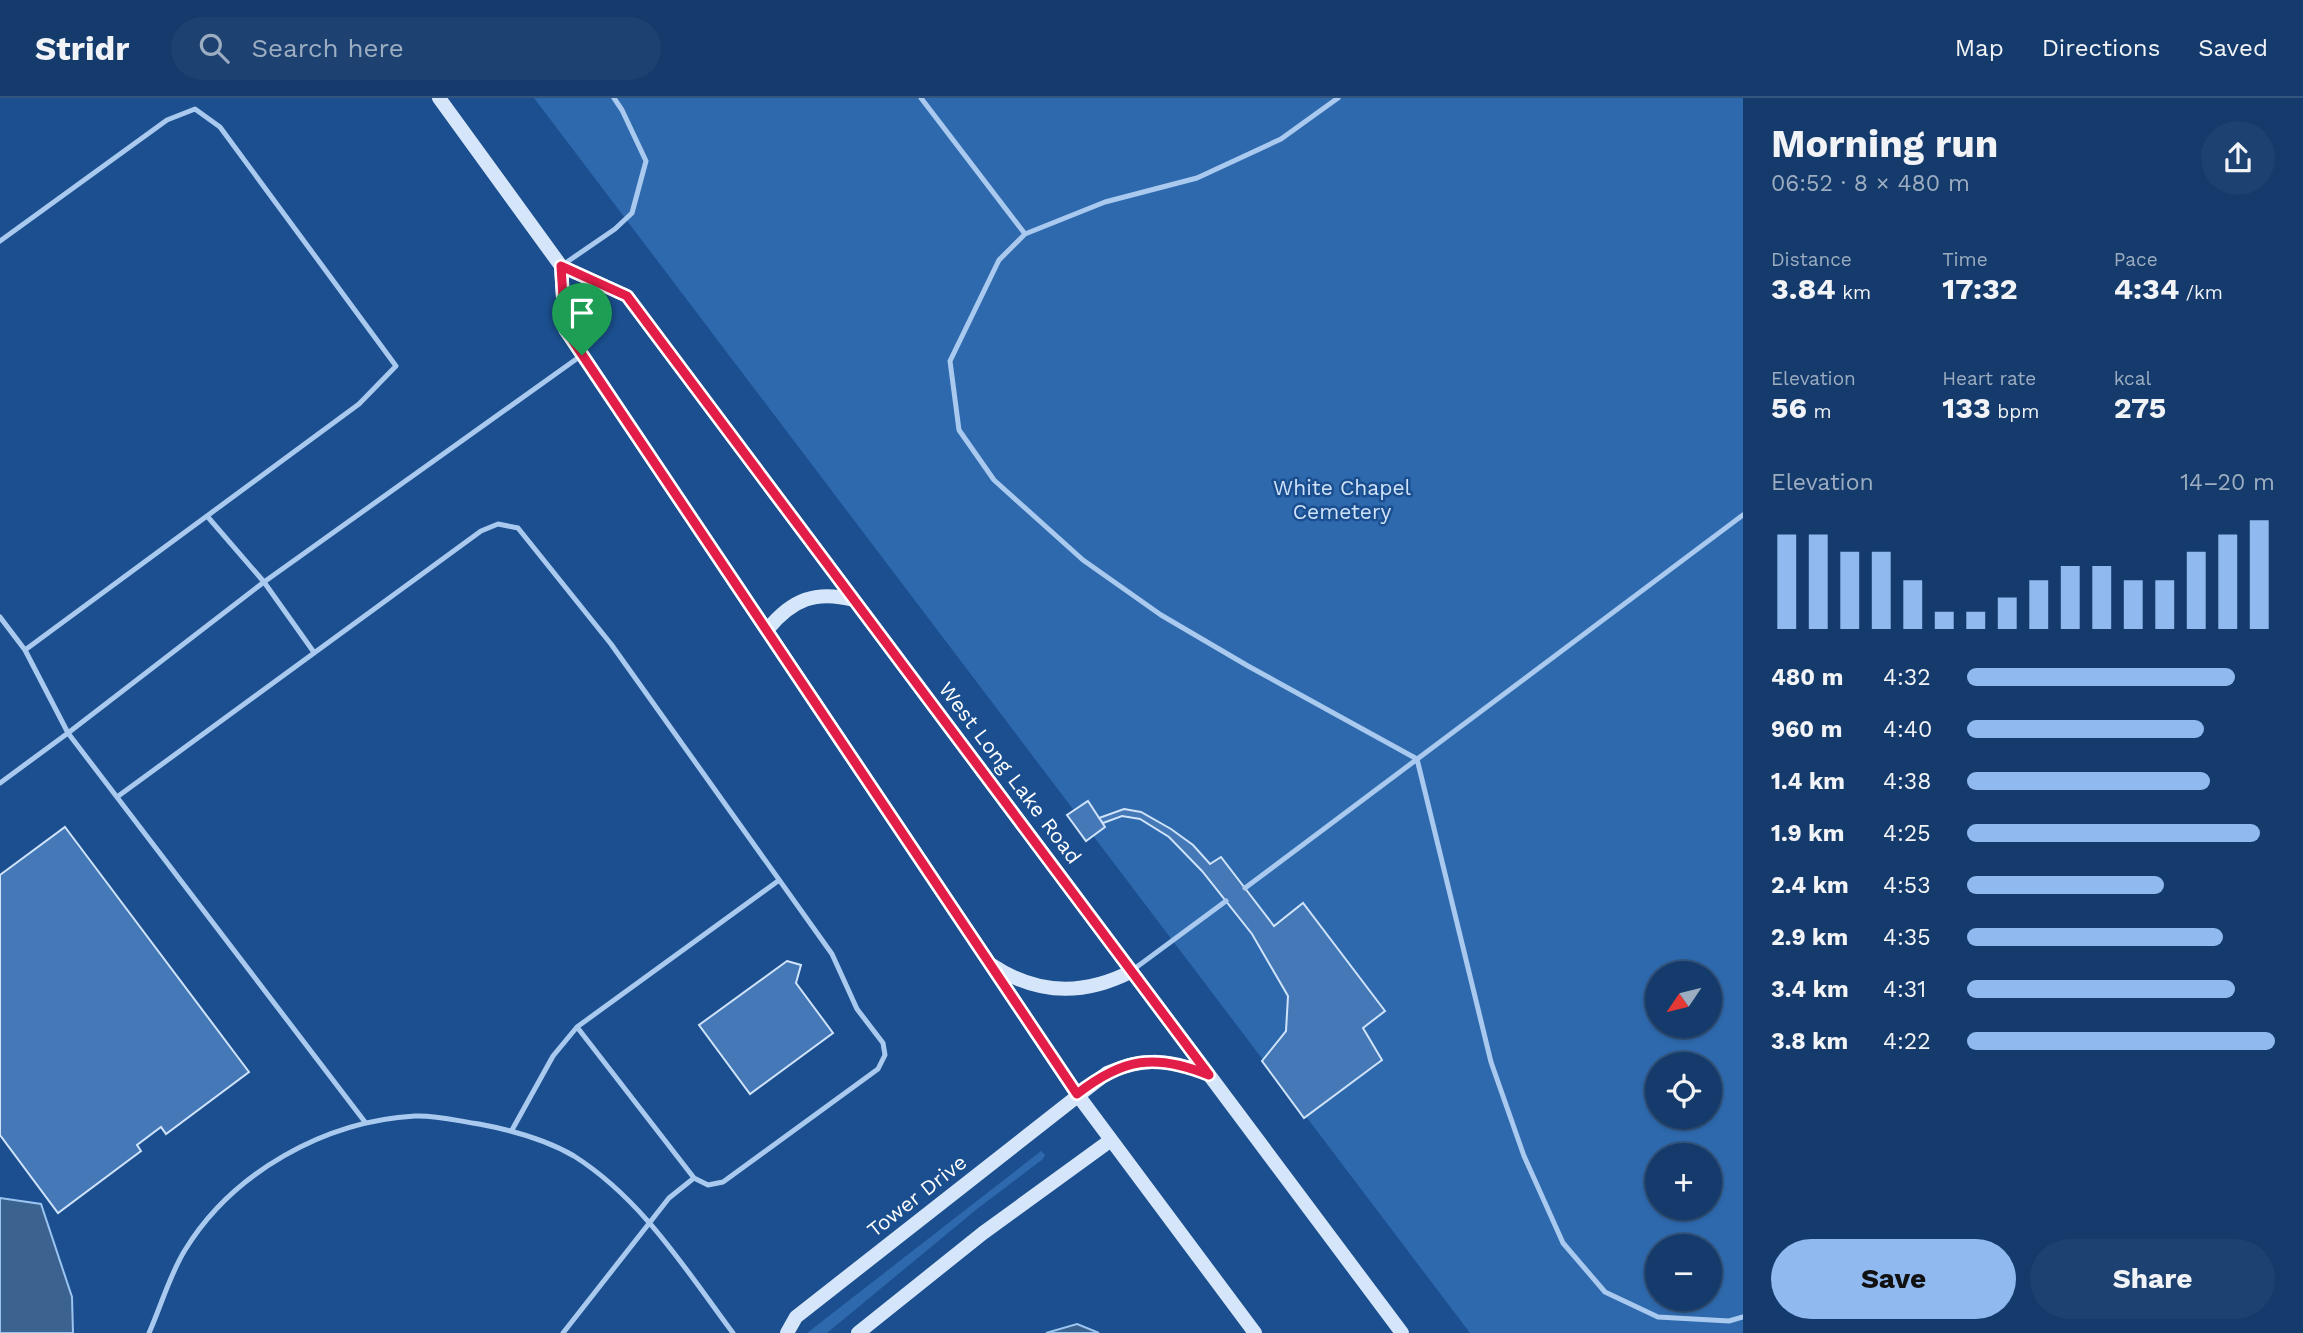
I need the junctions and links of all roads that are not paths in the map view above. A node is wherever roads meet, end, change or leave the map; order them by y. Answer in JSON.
{"nodes":[{"id":1,"x":614,"y":98,"type":"edge"},
{"id":2,"x":921,"y":98,"type":"edge"},
{"id":3,"x":1338,"y":98,"type":"edge"},
{"id":4,"x":442,"y":99,"type":"edge"},
{"id":5,"x":1025,"y":234,"type":"junction"},
{"id":6,"x":0,"y":241,"type":"edge"},
{"id":7,"x":561,"y":266,"type":"junction"},
{"id":8,"x":582,"y":355,"type":"junction"},
{"id":9,"x":1743,"y":515,"type":"edge"},
{"id":10,"x":207,"y":516,"type":"junction"},
{"id":11,"x":264,"y":582,"type":"junction"},
{"id":12,"x":855,"y":600,"type":"junction"},
{"id":13,"x":0,"y":617,"type":"edge"},
{"id":14,"x":767,"y":630,"type":"junction"},
{"id":15,"x":25,"y":650,"type":"junction"},
{"id":16,"x":313,"y":651,"type":"junction"},
{"id":17,"x":68,"y":733,"type":"junction"},
{"id":18,"x":1417,"y":759,"type":"junction"},
{"id":19,"x":0,"y":783,"type":"edge"},
{"id":20,"x":117,"y":797,"type":"junction"},
{"id":21,"x":778,"y":881,"type":"junction"},
{"id":22,"x":1245,"y":888,"type":"dead end"},
{"id":23,"x":1226,"y":901,"type":"dead end"},
{"id":24,"x":986,"y":960,"type":"junction"},
{"id":25,"x":1132,"y":971,"type":"junction"},
{"id":26,"x":577,"y":1027,"type":"junction"},
{"id":27,"x":1209,"y":1075,"type":"junction"},
{"id":28,"x":1077,"y":1094,"type":"junction"},
{"id":29,"x":365,"y":1122,"type":"junction"},
{"id":30,"x":512,"y":1130,"type":"junction"},
{"id":31,"x":1111,"y":1140,"type":"junction"},
{"id":32,"x":694,"y":1178,"type":"junction"},
{"id":33,"x":650,"y":1224,"type":"junction"},
{"id":34,"x":1743,"y":1317,"type":"edge"},
{"id":35,"x":149,"y":1333,"type":"edge"},
{"id":36,"x":563,"y":1333,"type":"edge"},
{"id":37,"x":733,"y":1333,"type":"edge"},
{"id":38,"x":787,"y":1333,"type":"edge"},
{"id":39,"x":858,"y":1333,"type":"edge"},
{"id":40,"x":1255,"y":1333,"type":"edge"},
{"id":41,"x":1402,"y":1333,"type":"edge"}],
"edges":[{"from":1,"to":7,"type":"lane"},
{"from":2,"to":5,"type":"lane"},
{"from":3,"to":5,"type":"lane"},
{"from":4,"to":7,"type":"main road","name":"West Long Lake Road"},
{"from":5,"to":18,"type":"lane"},
{"from":6,"to":10,"type":"lane"},
{"from":7,"to":8,"type":"main road"},
{"from":7,"to":12,"type":"main road","name":"West Long Lake Road"},
{"from":8,"to":11,"type":"lane"},
{"from":8,"to":14,"type":"main road"},
{"from":9,"to":18,"type":"lane"},
{"from":10,"to":11,"type":"lane"},
{"from":10,"to":15,"type":"lane"},
{"from":11,"to":16,"type":"lane"},
{"from":11,"to":17,"type":"lane"},
{"from":12,"to":14,"type":"main road"},
{"from":12,"to":25,"type":"main road","name":"West Long Lake Road"},
{"from":13,"to":15,"type":"lane"},
{"from":14,"to":24,"type":"main road"},
{"from":15,"to":17,"type":"lane"},
{"from":16,"to":20,"type":"lane"},
{"from":16,"to":21,"type":"lane"},
{"from":17,"to":19,"type":"lane"},
{"from":17,"to":20,"type":"lane"},
{"from":18,"to":22,"type":"lane"},
{"from":18,"to":34,"type":"lane"},
{"from":20,"to":29,"type":"lane"},
{"from":21,"to":26,"type":"lane"},
{"from":21,"to":32,"type":"lane"},
{"from":23,"to":25,"type":"lane"},
{"from":24,"to":25,"type":"main road"},
{"from":24,"to":28,"type":"main road"},
{"from":25,"to":27,"type":"main road","name":"West Long Lake Road"},
{"from":26,"to":30,"type":"lane"},
{"from":26,"to":32,"type":"lane"},
{"from":27,"to":28,"type":"main road","name":"Tower Drive"},
{"from":27,"to":41,"type":"main road","name":"West Long Lake Road"},
{"from":28,"to":31,"type":"main road"},
{"from":28,"to":38,"type":"main road","name":"Tower Drive"},
{"from":29,"to":30,"type":"lane"},
{"from":29,"to":35,"type":"lane"},
{"from":30,"to":33,"type":"lane"},
{"from":31,"to":39,"type":"main road"},
{"from":31,"to":40,"type":"main road"},
{"from":32,"to":33,"type":"lane"},
{"from":33,"to":36,"type":"lane"},
{"from":33,"to":37,"type":"lane"}]}
